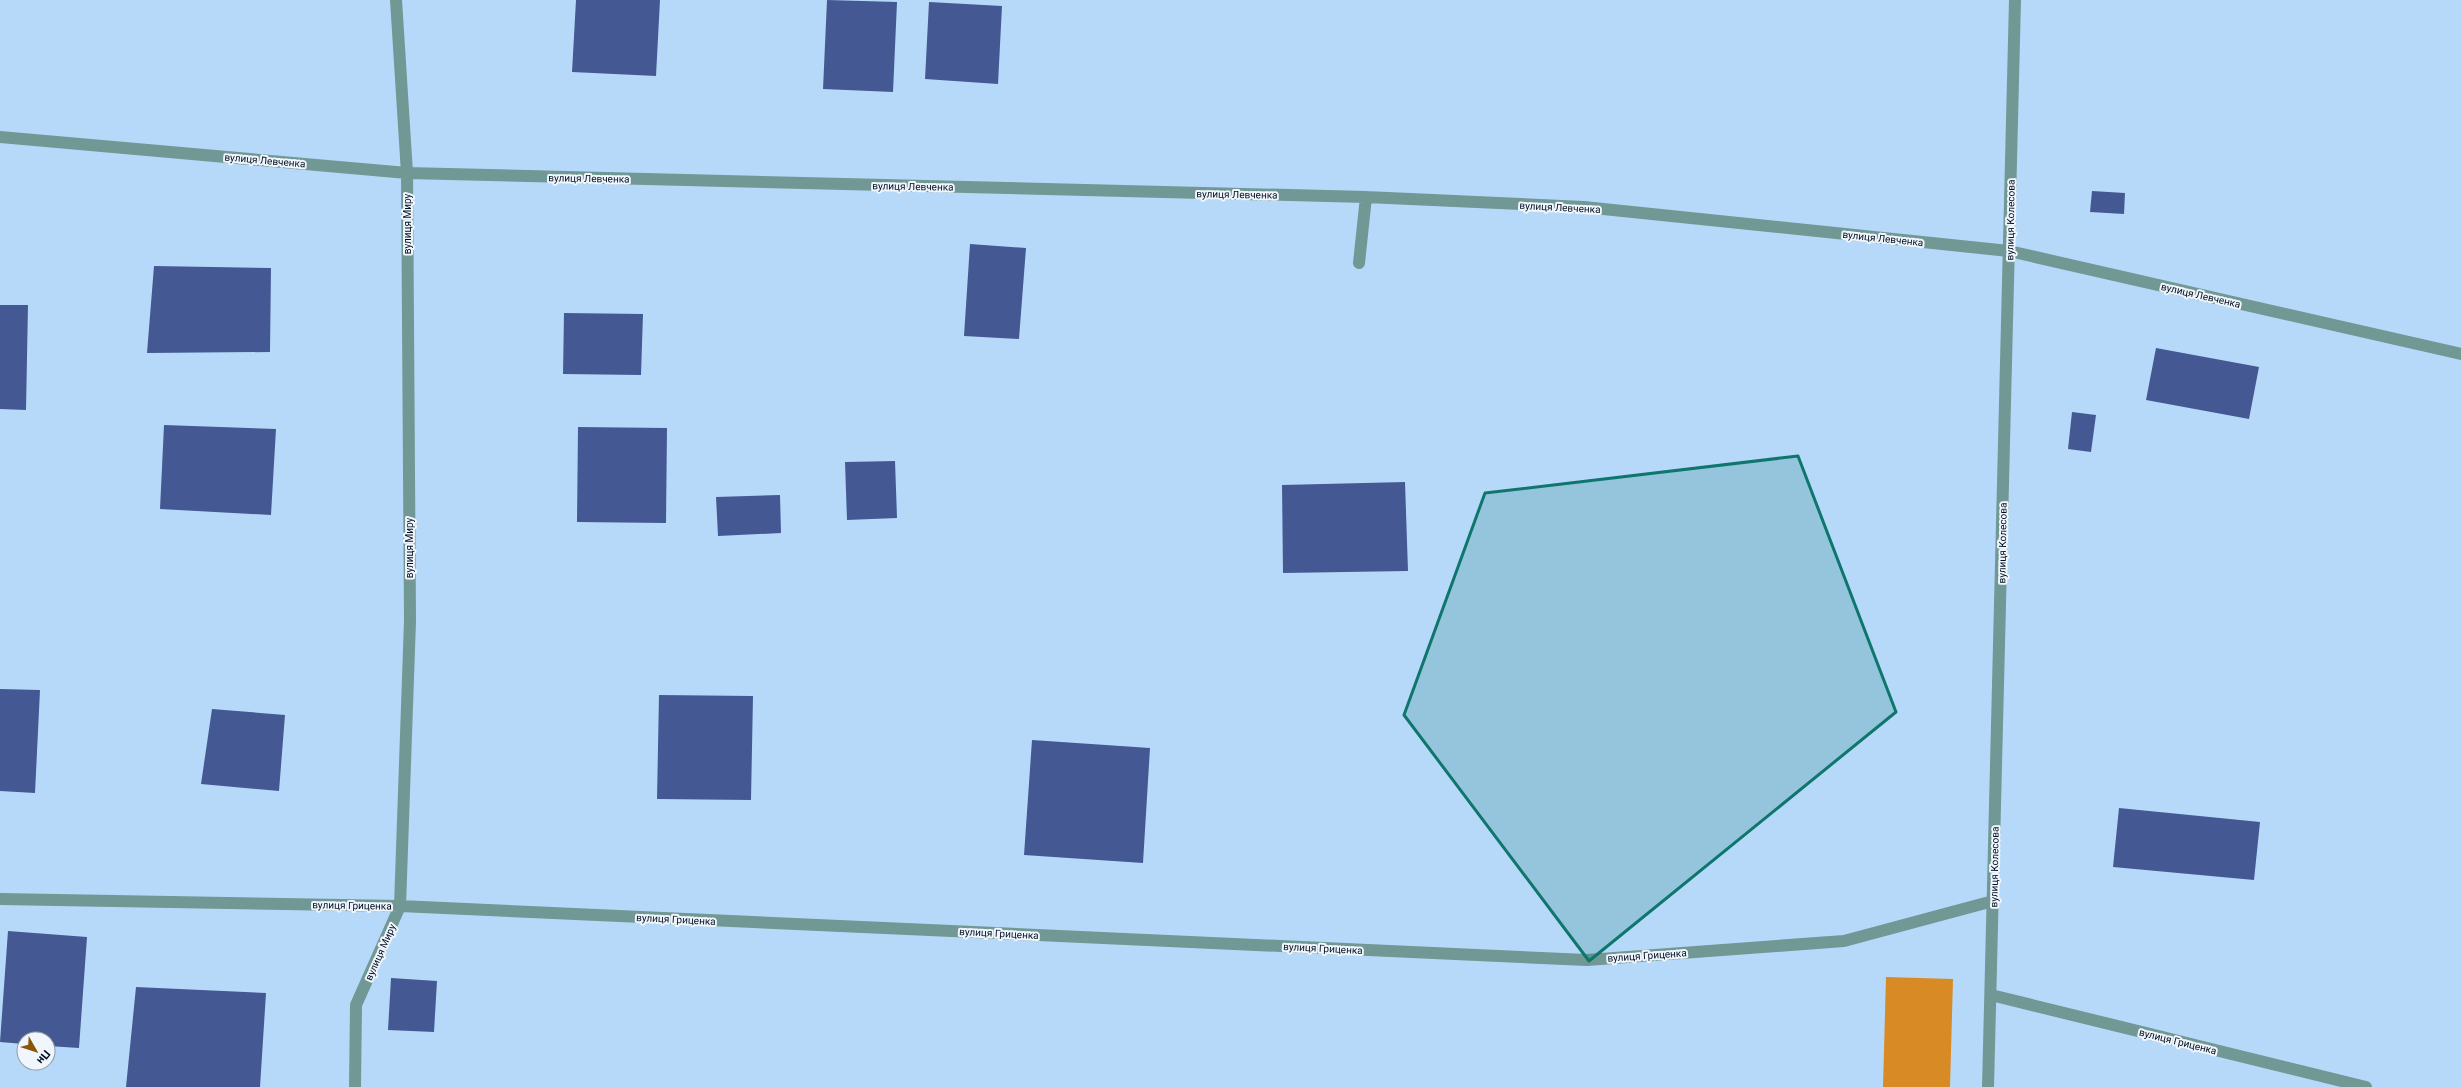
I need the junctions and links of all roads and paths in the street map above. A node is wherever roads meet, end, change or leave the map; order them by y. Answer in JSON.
{"nodes":[{"id":1,"x":396,"y":0,"type":"edge"},
{"id":2,"x":2015,"y":0,"type":"edge"},
{"id":3,"x":0,"y":137,"type":"edge"},
{"id":4,"x":407,"y":173,"type":"junction"},
{"id":5,"x":1366,"y":197,"type":"junction"},
{"id":6,"x":2009,"y":251,"type":"junction"},
{"id":7,"x":1359,"y":263,"type":"dead end"},
{"id":8,"x":2461,"y":354,"type":"edge"},
{"id":9,"x":0,"y":899,"type":"edge"},
{"id":10,"x":1993,"y":901,"type":"junction"},
{"id":11,"x":400,"y":906,"type":"junction"},
{"id":12,"x":1991,"y":995,"type":"junction"},
{"id":13,"x":355,"y":1087,"type":"edge"},
{"id":14,"x":1988,"y":1087,"type":"edge"},
{"id":15,"x":2366,"y":1087,"type":"edge"}],
"edges":[{"from":1,"to":4,"type":"street","name":"вулиця Миру"},
{"from":2,"to":6,"type":"street","name":"вулиця Колесова"},
{"from":3,"to":4,"type":"street","name":"вулиця Левченка"},
{"from":4,"to":5,"type":"street","name":"вулиця Левченка"},
{"from":4,"to":11,"type":"street","name":"вулиця Миру"},
{"from":5,"to":6,"type":"street","name":"вулиця Левченка"},
{"from":5,"to":7,"type":"street"},
{"from":6,"to":8,"type":"street","name":"вулиця Левченка"},
{"from":6,"to":10,"type":"street","name":"вулиця Колесова"},
{"from":9,"to":11,"type":"street","name":"вулиця Гриценка"},
{"from":10,"to":11,"type":"street","name":"вулиця Гриценка"},
{"from":10,"to":12,"type":"street","name":"вулиця Колесова"},
{"from":11,"to":13,"type":"street","name":"вулиця Миру"},
{"from":12,"to":14,"type":"street","name":"вулиця Колесова"},
{"from":12,"to":15,"type":"street","name":"вулиця Гриценка"}]}
